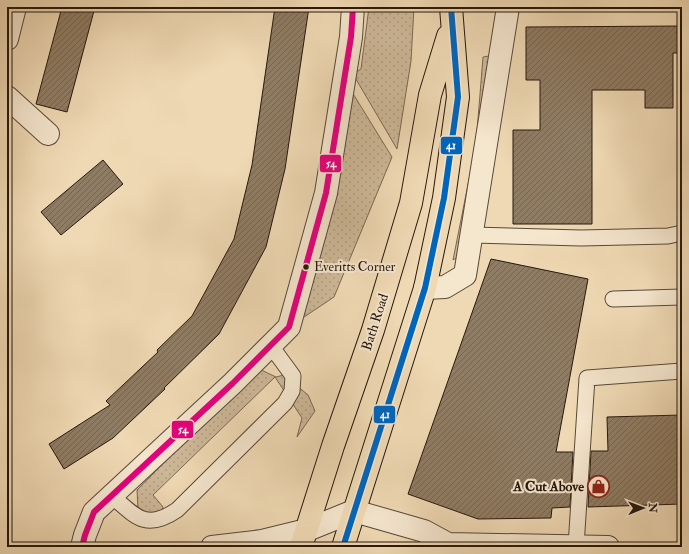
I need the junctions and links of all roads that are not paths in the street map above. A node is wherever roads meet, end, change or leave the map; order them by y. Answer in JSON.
{"nodes":[{"id":1,"x":15,"y":7,"type":"edge"},
{"id":2,"x":353,"y":7,"type":"edge"},
{"id":3,"x":508,"y":7,"type":"edge"},
{"id":4,"x":452,"y":15,"type":"edge"},
{"id":5,"x":7,"y":39,"type":"edge"},
{"id":6,"x":7,"y":97,"type":"edge"},
{"id":7,"x":48,"y":134,"type":"dead end"},
{"id":8,"x":682,"y":233,"type":"edge"},
{"id":9,"x":473,"y":235,"type":"junction"},
{"id":10,"x":425,"y":288,"type":"junction"},
{"id":11,"x":682,"y":297,"type":"edge"},
{"id":12,"x":613,"y":299,"type":"dead end"},
{"id":13,"x":270,"y":346,"type":"junction"},
{"id":14,"x":682,"y":371,"type":"edge"},
{"id":15,"x":112,"y":496,"type":"junction"},
{"id":16,"x":354,"y":511,"type":"junction"},
{"id":17,"x":304,"y":539,"type":"edge"},
{"id":18,"x":445,"y":546,"type":"edge"},
{"id":19,"x":576,"y":546,"type":"junction"},
{"id":20,"x":82,"y":547,"type":"edge"},
{"id":21,"x":212,"y":547,"type":"edge"},
{"id":22,"x":343,"y":547,"type":"edge"},
{"id":23,"x":608,"y":547,"type":"edge"}],
"edges":[{"from":1,"to":5,"type":"street"},
{"from":2,"to":13,"type":"street"},
{"from":3,"to":9,"type":"street"},
{"from":4,"to":10,"type":"main road","name":"Bath Road"},
{"from":4,"to":17,"type":"main road","name":"Bath Road"},
{"from":6,"to":7,"type":"street"},
{"from":8,"to":9,"type":"lane"},
{"from":9,"to":10,"type":"street"},
{"from":10,"to":16,"type":"main road","name":"Bath Road"},
{"from":11,"to":12,"type":"lane"},
{"from":13,"to":15,"type":"street"},
{"from":13,"to":15,"type":"lane"},
{"from":14,"to":19,"type":"lane"},
{"from":15,"to":20,"type":"street"},
{"from":16,"to":17,"type":"street"},
{"from":16,"to":18,"type":"street"},
{"from":16,"to":22,"type":"main road","name":"Bath Road"},
{"from":17,"to":21,"type":"street"},
{"from":18,"to":19,"type":"street"},
{"from":19,"to":23,"type":"street"}]}
